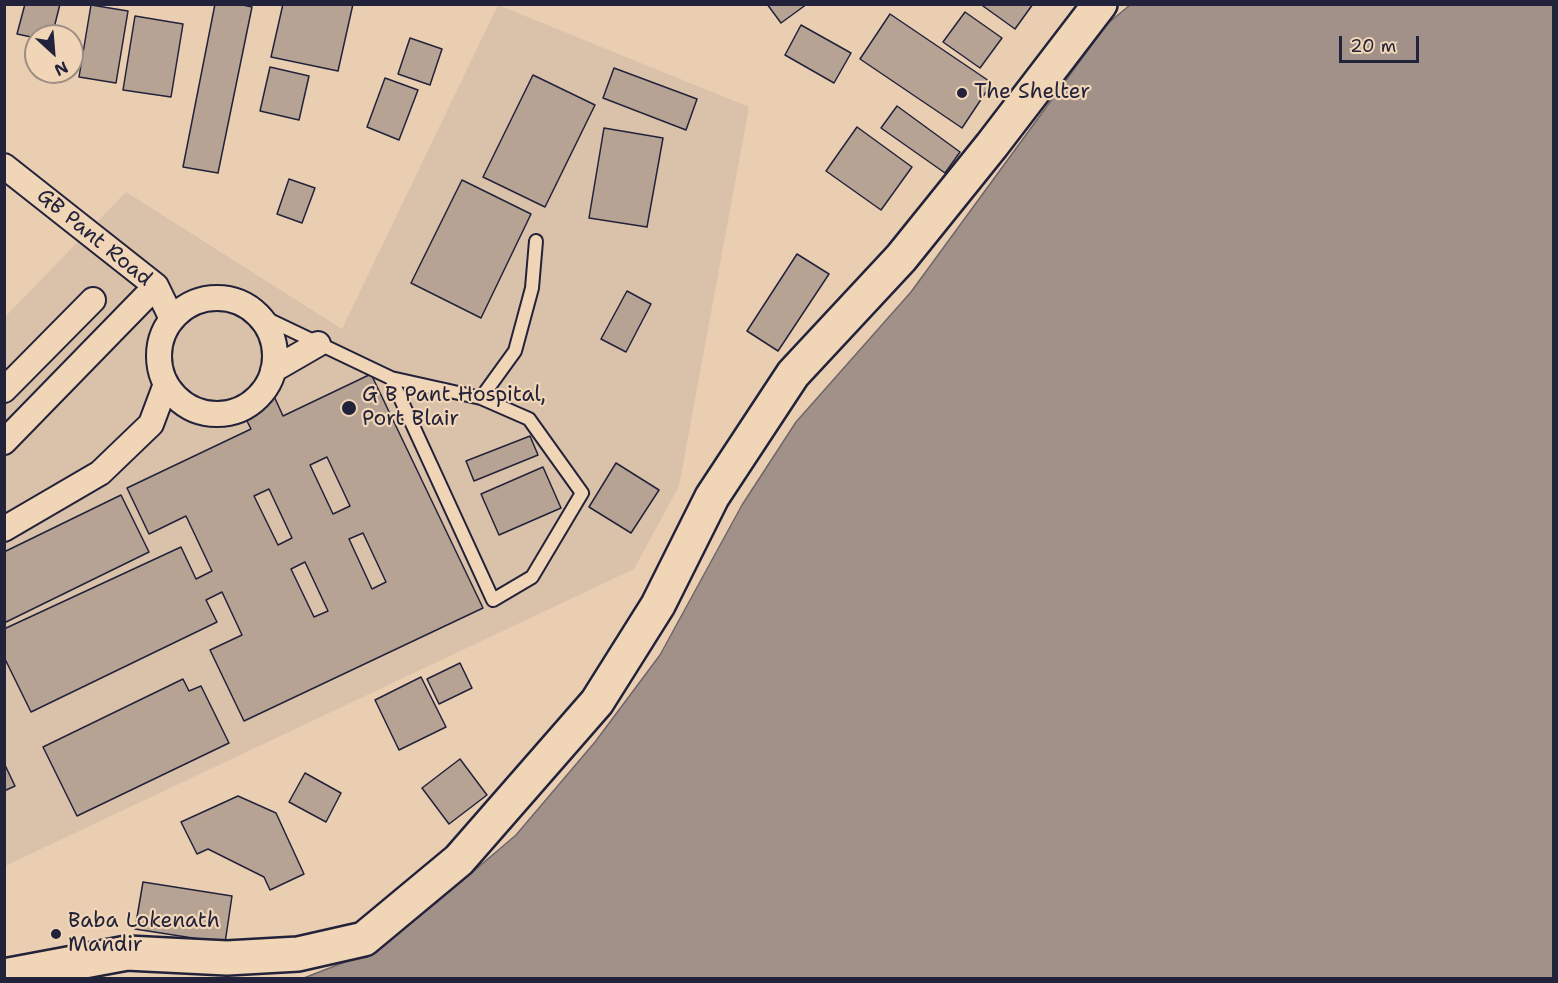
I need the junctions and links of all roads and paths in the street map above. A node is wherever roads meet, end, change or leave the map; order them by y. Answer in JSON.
{"nodes":[{"id":1,"x":1100,"y":4,"type":"edge"},
{"id":2,"x":4,"y":166,"type":"edge"},
{"id":3,"x":536,"y":241,"type":"dead end"},
{"id":4,"x":156,"y":286,"type":"junction"},
{"id":5,"x":93,"y":300,"type":"dead end"},
{"id":6,"x":259,"y":315,"type":"junction"},
{"id":7,"x":172,"y":319,"type":"junction"},
{"id":8,"x":318,"y":344,"type":"junction"},
{"id":9,"x":273,"y":370,"type":"junction"},
{"id":10,"x":391,"y":378,"type":"junction"},
{"id":11,"x":166,"y":384,"type":"junction"},
{"id":12,"x":4,"y":390,"type":"edge"},
{"id":13,"x":481,"y":398,"type":"junction"},
{"id":14,"x":4,"y":442,"type":"edge"},
{"id":15,"x":4,"y":529,"type":"edge"},
{"id":16,"x":4,"y":976,"type":"edge"}],
"edges":[{"from":1,"to":16,"type":"street"},
{"from":2,"to":4,"type":"street","name":"GB Pant Road"},
{"from":3,"to":13,"type":"lane"},
{"from":4,"to":7,"type":"street","name":"GB Pant Road"},
{"from":4,"to":14,"type":"street"},
{"from":5,"to":12,"type":"street"},
{"from":6,"to":7,"type":"street"},
{"from":6,"to":8,"type":"lane"},
{"from":6,"to":9,"type":"street"},
{"from":7,"to":11,"type":"street"},
{"from":8,"to":9,"type":"street"},
{"from":8,"to":10,"type":"lane"},
{"from":9,"to":11,"type":"street"},
{"from":10,"to":13,"type":"lane"},
{"from":10,"to":13,"type":"lane"},
{"from":11,"to":15,"type":"street"}]}
